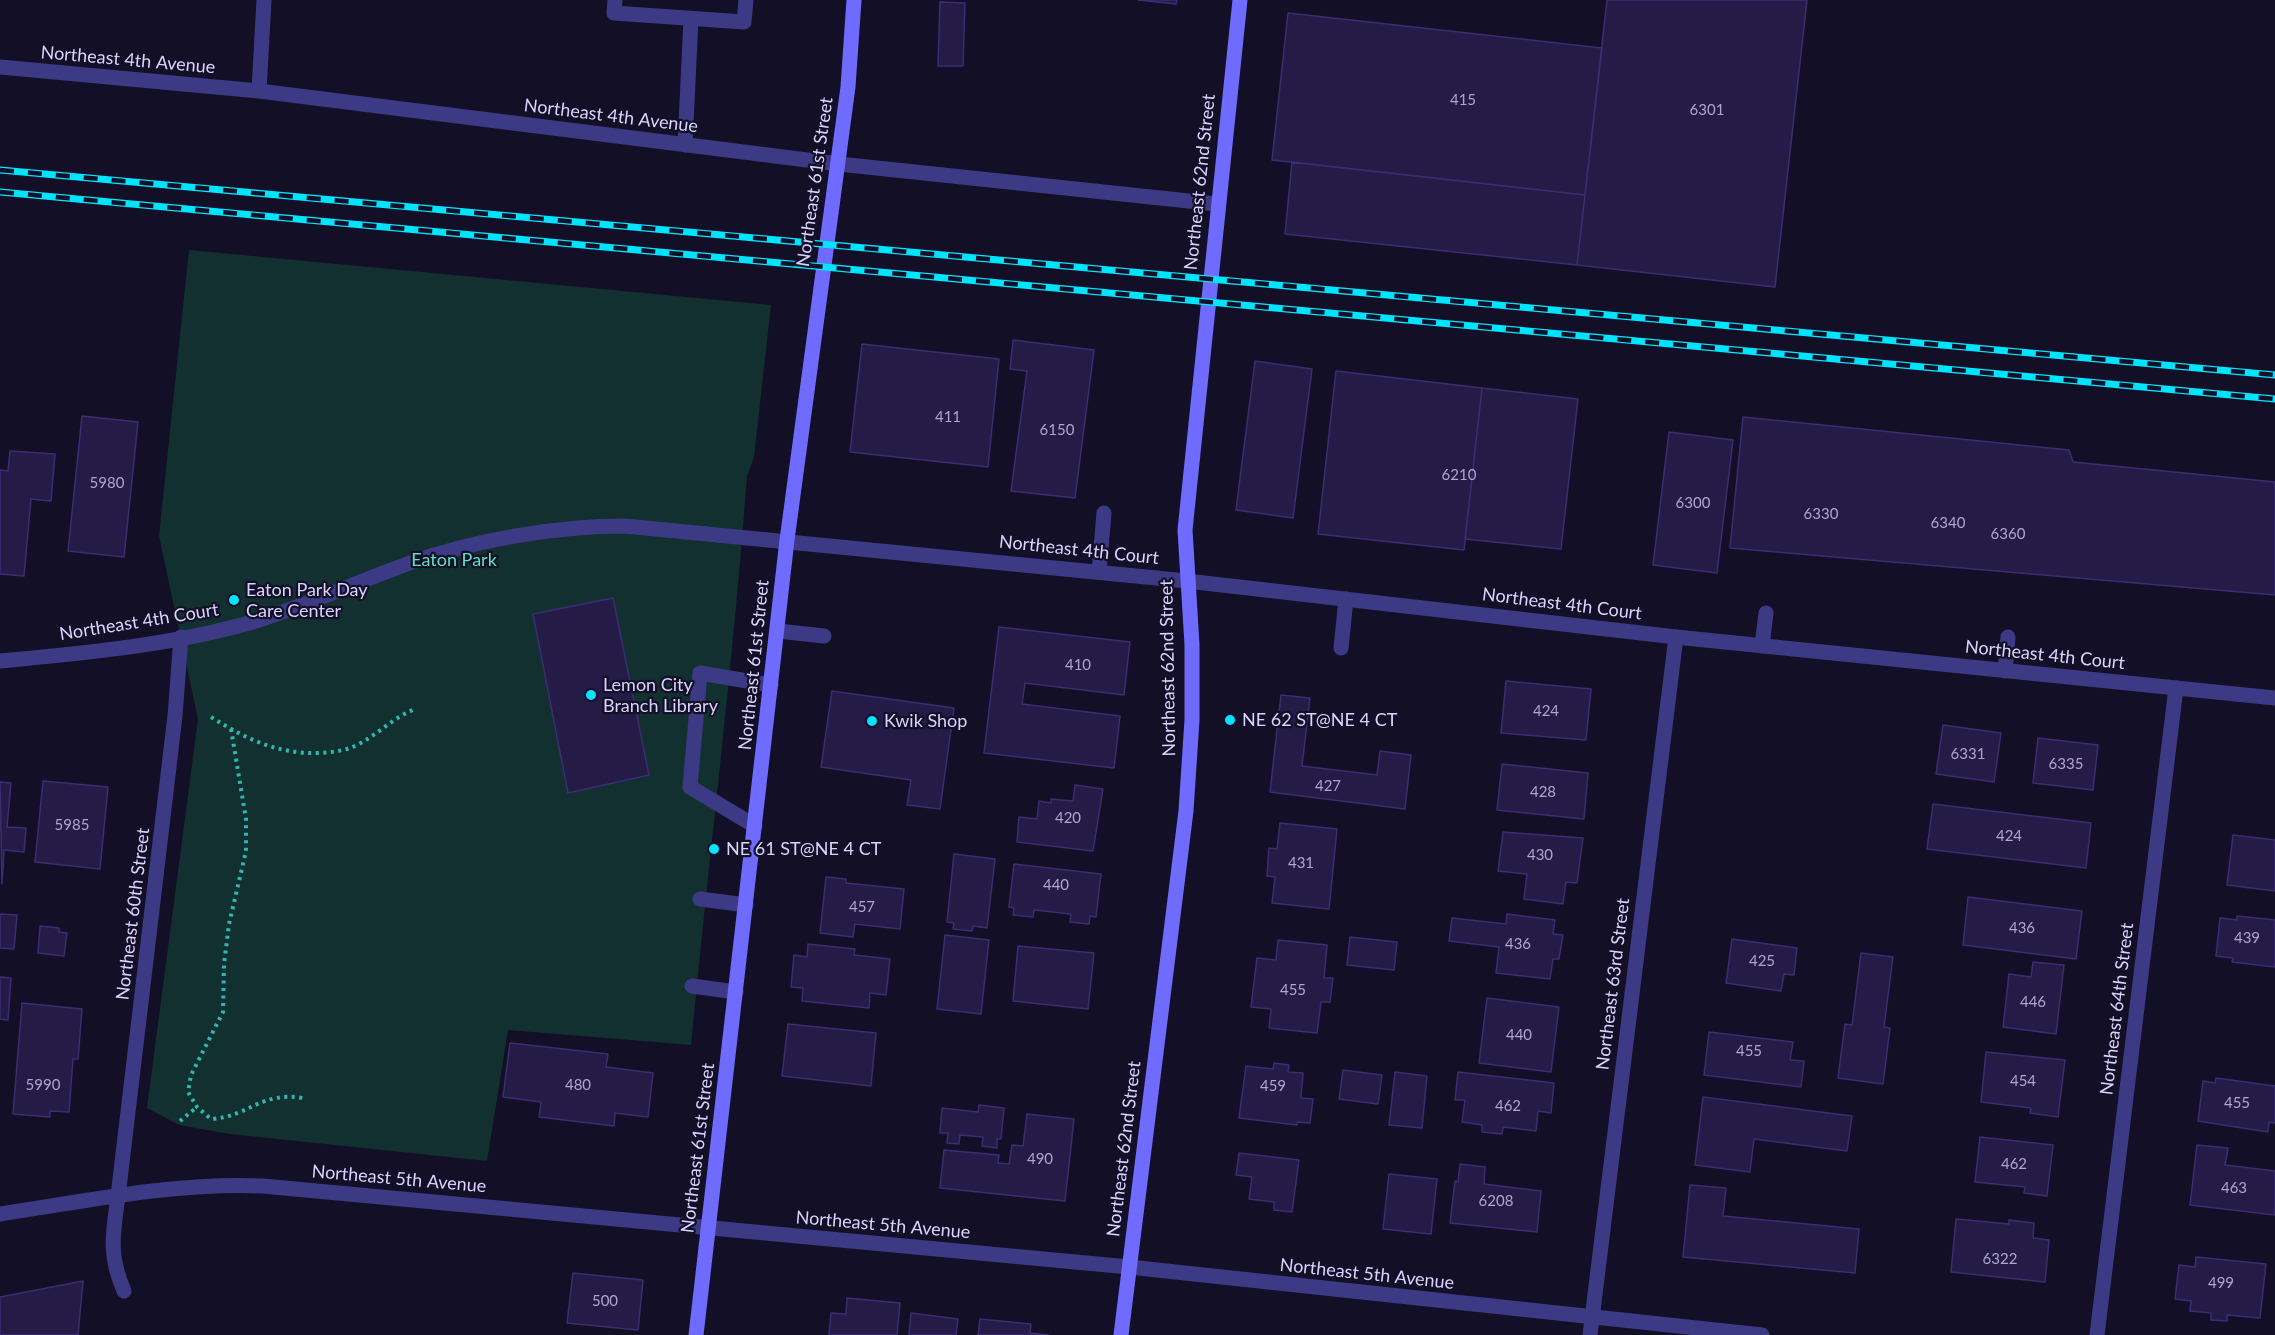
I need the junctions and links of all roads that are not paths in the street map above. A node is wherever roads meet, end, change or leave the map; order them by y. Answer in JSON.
{"nodes":[{"id":1,"x":264,"y":0,"type":"edge"},
{"id":2,"x":615,"y":0,"type":"edge"},
{"id":3,"x":746,"y":0,"type":"edge"},
{"id":4,"x":854,"y":0,"type":"edge"},
{"id":5,"x":1240,"y":0,"type":"edge"},
{"id":6,"x":691,"y":19,"type":"junction"},
{"id":7,"x":0,"y":68,"type":"edge"},
{"id":8,"x":259,"y":91,"type":"junction"},
{"id":9,"x":685,"y":145,"type":"junction"},
{"id":10,"x":839,"y":164,"type":"junction"},
{"id":11,"x":1217,"y":204,"type":"junction"},
{"id":12,"x":1104,"y":513,"type":"dead end"},
{"id":13,"x":787,"y":540,"type":"junction"},
{"id":14,"x":1099,"y":572,"type":"junction"},
{"id":15,"x":1187,"y":581,"type":"junction"},
{"id":16,"x":1346,"y":599,"type":"junction"},
{"id":17,"x":1766,"y":614,"type":"dead end"},
{"id":18,"x":778,"y":631,"type":"junction"},
{"id":19,"x":824,"y":636,"type":"dead end"},
{"id":20,"x":181,"y":637,"type":"junction"},
{"id":21,"x":1676,"y":637,"type":"junction"},
{"id":22,"x":2008,"y":637,"type":"dead end"},
{"id":23,"x":1762,"y":646,"type":"junction"},
{"id":24,"x":1341,"y":648,"type":"dead end"},
{"id":25,"x":0,"y":661,"type":"edge"},
{"id":26,"x":2005,"y":670,"type":"junction"},
{"id":27,"x":771,"y":685,"type":"junction"},
{"id":28,"x":2176,"y":688,"type":"junction"},
{"id":29,"x":2275,"y":698,"type":"edge"},
{"id":30,"x":755,"y":826,"type":"junction"},
{"id":31,"x":700,"y":899,"type":"dead end"},
{"id":32,"x":746,"y":905,"type":"junction"},
{"id":33,"x":692,"y":986,"type":"dead end"},
{"id":34,"x":736,"y":992,"type":"junction"},
{"id":35,"x":118,"y":1196,"type":"junction"},
{"id":36,"x":0,"y":1214,"type":"edge"},
{"id":37,"x":709,"y":1227,"type":"junction"},
{"id":38,"x":1129,"y":1267,"type":"junction"},
{"id":39,"x":124,"y":1291,"type":"dead end"},
{"id":40,"x":1591,"y":1318,"type":"junction"},
{"id":41,"x":696,"y":1335,"type":"edge"},
{"id":42,"x":1121,"y":1335,"type":"edge"},
{"id":43,"x":1590,"y":1335,"type":"edge"},
{"id":44,"x":1762,"y":1335,"type":"edge"},
{"id":45,"x":2097,"y":1335,"type":"edge"}],
"edges":[{"from":1,"to":8,"type":"street"},
{"from":2,"to":6,"type":"street"},
{"from":3,"to":6,"type":"street"},
{"from":4,"to":10,"type":"main road","name":"Northeast 61st Street"},
{"from":5,"to":11,"type":"main road","name":"Northeast 62nd Street"},
{"from":6,"to":9,"type":"street"},
{"from":7,"to":8,"type":"street","name":"Northeast 4th Avenue"},
{"from":8,"to":9,"type":"street","name":"Northeast 4th Avenue"},
{"from":9,"to":10,"type":"street","name":"Northeast 4th Avenue"},
{"from":10,"to":11,"type":"street","name":"Northeast 4th Avenue"},
{"from":10,"to":13,"type":"main road","name":"Northeast 61st Street"},
{"from":11,"to":15,"type":"main road","name":"Northeast 62nd Street"},
{"from":12,"to":14,"type":"street"},
{"from":13,"to":14,"type":"street","name":"Northeast 4th Court"},
{"from":13,"to":18,"type":"main road","name":"Northeast 61st Street"},
{"from":13,"to":20,"type":"street","name":"Northeast 4th Court"},
{"from":14,"to":15,"type":"street","name":"Northeast 4th Court"},
{"from":15,"to":16,"type":"street","name":"Northeast 4th Court"},
{"from":15,"to":38,"type":"main road","name":"Northeast 62nd Street"},
{"from":16,"to":21,"type":"street","name":"Northeast 4th Court"},
{"from":16,"to":24,"type":"street"},
{"from":17,"to":23,"type":"street"},
{"from":18,"to":19,"type":"street"},
{"from":18,"to":27,"type":"main road","name":"Northeast 61st Street"},
{"from":20,"to":25,"type":"street","name":"Northeast 4th Court"},
{"from":20,"to":35,"type":"street","name":"Northeast 60th Street"},
{"from":21,"to":23,"type":"street","name":"Northeast 4th Court"},
{"from":21,"to":40,"type":"street","name":"Northeast 63rd Street"},
{"from":22,"to":26,"type":"street"},
{"from":23,"to":26,"type":"street","name":"Northeast 4th Court"},
{"from":26,"to":28,"type":"street","name":"Northeast 4th Court"},
{"from":27,"to":30,"type":"main road","name":"Northeast 61st Street"},
{"from":27,"to":30,"type":"street"},
{"from":28,"to":29,"type":"street","name":"Northeast 4th Court"},
{"from":28,"to":45,"type":"street","name":"Northeast 64th Street"},
{"from":30,"to":32,"type":"main road","name":"Northeast 61st Street"},
{"from":31,"to":32,"type":"street"},
{"from":32,"to":34,"type":"main road","name":"Northeast 61st Street"},
{"from":33,"to":34,"type":"street"},
{"from":34,"to":37,"type":"main road","name":"Northeast 61st Street"},
{"from":35,"to":36,"type":"street","name":"Northeast 5th Avenue"},
{"from":35,"to":37,"type":"street","name":"Northeast 5th Avenue"},
{"from":35,"to":39,"type":"street","name":"Northeast 60th Street"},
{"from":37,"to":38,"type":"street","name":"Northeast 5th Avenue"},
{"from":37,"to":41,"type":"main road","name":"Northeast 61st Street"},
{"from":38,"to":40,"type":"street","name":"Northeast 5th Avenue"},
{"from":38,"to":42,"type":"main road","name":"Northeast 62nd Street"},
{"from":40,"to":43,"type":"street","name":"Northeast 63rd Street"},
{"from":40,"to":44,"type":"street","name":"Northeast 5th Avenue"}]}
